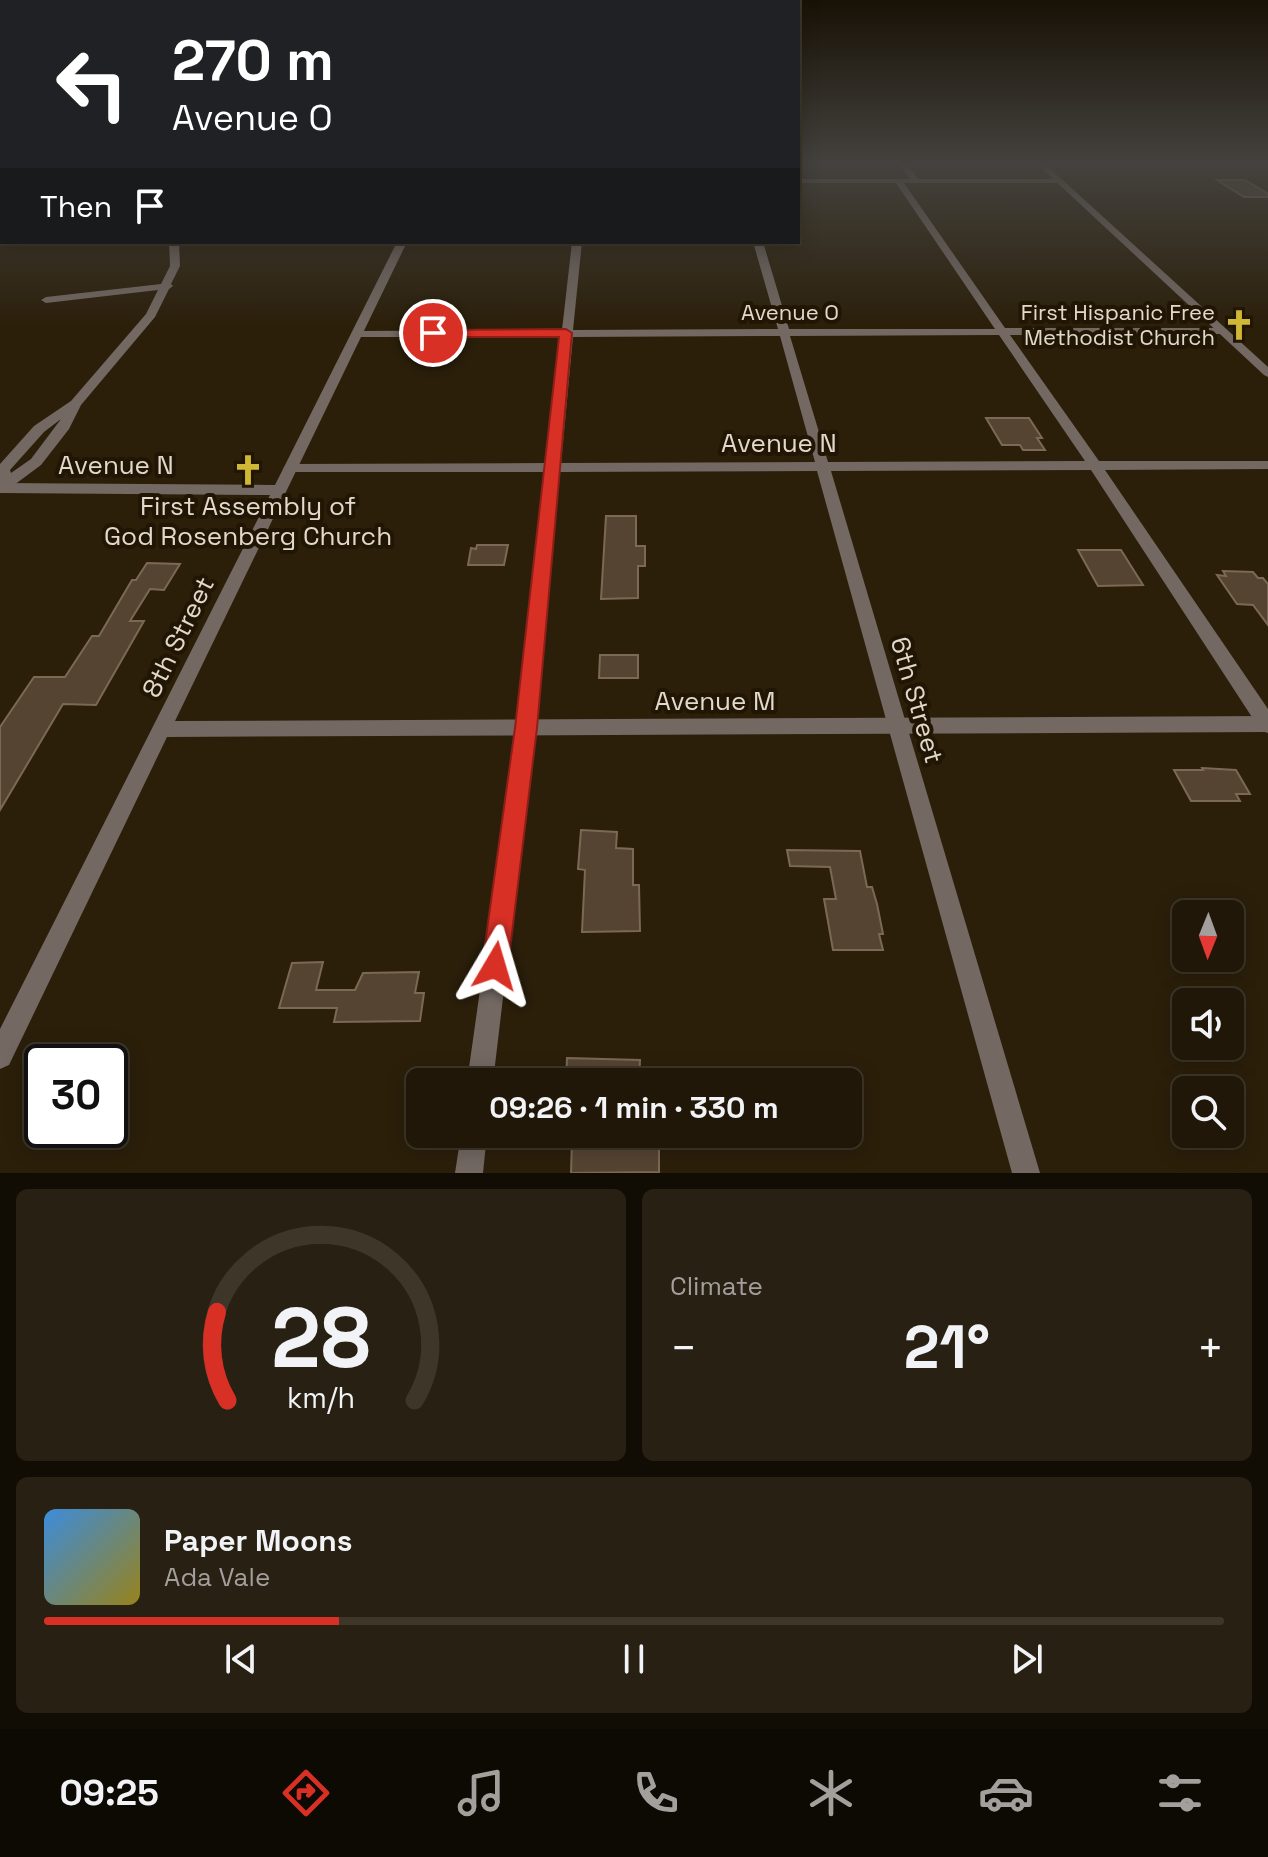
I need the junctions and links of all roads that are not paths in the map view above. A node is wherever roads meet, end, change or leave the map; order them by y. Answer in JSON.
{"nodes":[{"id":1,"x":923,"y":218,"type":"edge"},
{"id":2,"x":1100,"y":218,"type":"edge"},
{"id":3,"x":174,"y":244,"type":"edge"},
{"id":4,"x":401,"y":244,"type":"edge"},
{"id":5,"x":577,"y":244,"type":"edge"},
{"id":6,"x":759,"y":244,"type":"edge"},
{"id":7,"x":168,"y":286,"type":"junction"},
{"id":8,"x":46,"y":300,"type":"dead end"},
{"id":9,"x":1223,"y":331,"type":"junction"},
{"id":10,"x":784,"y":332,"type":"junction"},
{"id":11,"x":1000,"y":332,"type":"junction"},
{"id":12,"x":566,"y":333,"type":"junction"},
{"id":13,"x":357,"y":334,"type":"junction"},
{"id":14,"x":1268,"y":373,"type":"edge"},
{"id":15,"x":1268,"y":465,"type":"edge"},
{"id":16,"x":1095,"y":466,"type":"junction"},
{"id":17,"x":823,"y":467,"type":"junction"},
{"id":18,"x":290,"y":468,"type":"junction"},
{"id":19,"x":552,"y":468,"type":"junction"},
{"id":20,"x":2,"y":487,"type":"edge"},
{"id":21,"x":280,"y":490,"type":"junction"},
{"id":22,"x":1268,"y":724,"type":"edge"},
{"id":23,"x":898,"y":726,"type":"junction"},
{"id":24,"x":526,"y":728,"type":"junction"},
{"id":25,"x":162,"y":729,"type":"junction"},
{"id":26,"x":0,"y":1056,"type":"edge"},
{"id":27,"x":482,"y":1068,"type":"edge"},
{"id":28,"x":472,"y":1148,"type":"edge"},
{"id":29,"x":469,"y":1173,"type":"edge"},
{"id":30,"x":1026,"y":1173,"type":"edge"}],
"edges":[{"from":1,"to":11,"type":"street"},
{"from":2,"to":9,"type":"street"},
{"from":3,"to":7,"type":"street"},
{"from":4,"to":13,"type":"street","name":"8th Street"},
{"from":5,"to":12,"type":"street"},
{"from":6,"to":10,"type":"street","name":"6th Street"},
{"from":7,"to":8,"type":"street"},
{"from":7,"to":20,"type":"street"},
{"from":9,"to":11,"type":"street","name":"Avenue O"},
{"from":9,"to":14,"type":"street"},
{"from":10,"to":11,"type":"street","name":"Avenue O"},
{"from":10,"to":12,"type":"street","name":"Avenue O"},
{"from":10,"to":17,"type":"street","name":"6th Street"},
{"from":11,"to":16,"type":"street"},
{"from":12,"to":13,"type":"street","name":"Avenue O"},
{"from":12,"to":19,"type":"street"},
{"from":13,"to":18,"type":"street","name":"8th Street"},
{"from":15,"to":16,"type":"street","name":"Avenue N"},
{"from":16,"to":17,"type":"street","name":"Avenue N"},
{"from":16,"to":22,"type":"street"},
{"from":17,"to":19,"type":"street","name":"Avenue N"},
{"from":17,"to":23,"type":"street","name":"6th Street"},
{"from":18,"to":19,"type":"street","name":"Avenue N"},
{"from":18,"to":21,"type":"street","name":"8th Street"},
{"from":19,"to":24,"type":"street"},
{"from":20,"to":21,"type":"street","name":"Avenue N"},
{"from":21,"to":25,"type":"street","name":"8th Street"},
{"from":22,"to":23,"type":"street","name":"Avenue M"},
{"from":23,"to":24,"type":"street","name":"Avenue M"},
{"from":23,"to":30,"type":"street","name":"6th Street"},
{"from":24,"to":25,"type":"street","name":"Avenue M"},
{"from":24,"to":27,"type":"street"},
{"from":25,"to":26,"type":"street","name":"8th Street"},
{"from":28,"to":29,"type":"street"}]}
